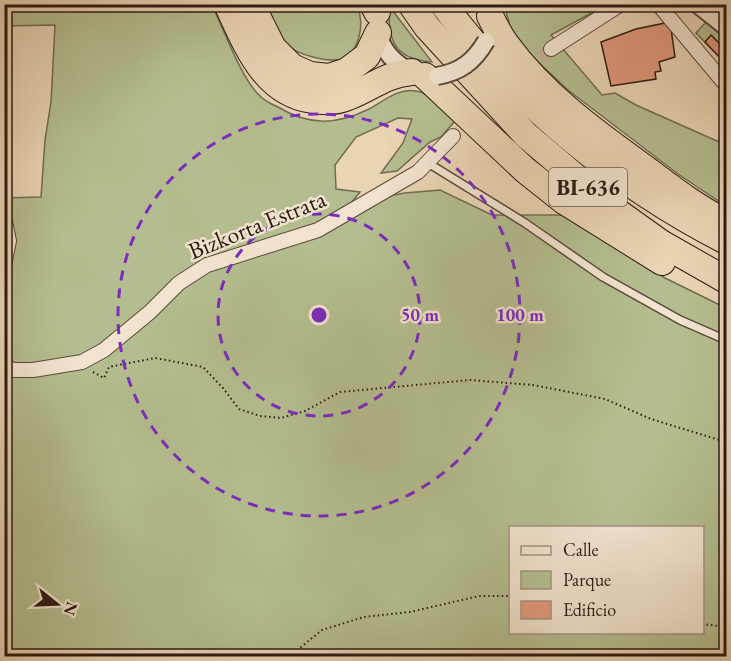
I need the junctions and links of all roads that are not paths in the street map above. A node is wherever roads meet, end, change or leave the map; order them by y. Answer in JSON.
{"nodes":[{"id":1,"x":227,"y":4,"type":"edge"},
{"id":2,"x":251,"y":4,"type":"edge"},
{"id":3,"x":411,"y":4,"type":"edge"},
{"id":4,"x":443,"y":4,"type":"edge"},
{"id":5,"x":621,"y":4,"type":"edge"},
{"id":6,"x":658,"y":4,"type":"edge"},
{"id":7,"x":696,"y":4,"type":"edge"},
{"id":8,"x":376,"y":14,"type":"edge"},
{"id":9,"x":488,"y":21,"type":"edge"},
{"id":10,"x":726,"y":27,"type":"edge"},
{"id":11,"x":551,"y":49,"type":"tunnel mouth"},
{"id":12,"x":425,"y":75,"type":"junction"},
{"id":13,"x":726,"y":85,"type":"edge"},
{"id":14,"x":453,"y":136,"type":"dead end"},
{"id":15,"x":428,"y":163,"type":"junction"},
{"id":16,"x":4,"y":217,"type":"edge"},
{"id":17,"x":726,"y":222,"type":"edge"},
{"id":18,"x":726,"y":241,"type":"edge"},
{"id":19,"x":4,"y":265,"type":"edge"},
{"id":20,"x":726,"y":280,"type":"edge"},
{"id":21,"x":726,"y":298,"type":"edge"},
{"id":22,"x":4,"y":315,"type":"edge"},
{"id":23,"x":4,"y":334,"type":"edge"},
{"id":24,"x":726,"y":340,"type":"edge"},
{"id":25,"x":4,"y":365,"type":"edge"}],
"edges":[{"from":1,"to":12,"type":"highway"},
{"from":2,"to":8,"type":"highway"},
{"from":3,"to":20,"type":"highway","number":"BI-636"},
{"from":4,"to":18,"type":"highway","number":"BI-636"},
{"from":5,"to":11,"type":"street"},
{"from":6,"to":13,"type":"street"},
{"from":7,"to":10,"type":"street"},
{"from":8,"to":12,"type":"street"},
{"from":9,"to":12,"type":"street","bridge":true},
{"from":9,"to":17,"type":"highway"},
{"from":12,"to":21,"type":"highway"},
{"from":14,"to":15,"type":"street","name":"Bizkorta Estrata"},
{"from":15,"to":24,"type":"lane"},
{"from":15,"to":25,"type":"street","name":"Bizkorta Estrata"},
{"from":16,"to":19,"type":"street"},
{"from":22,"to":23,"type":"street"}]}
